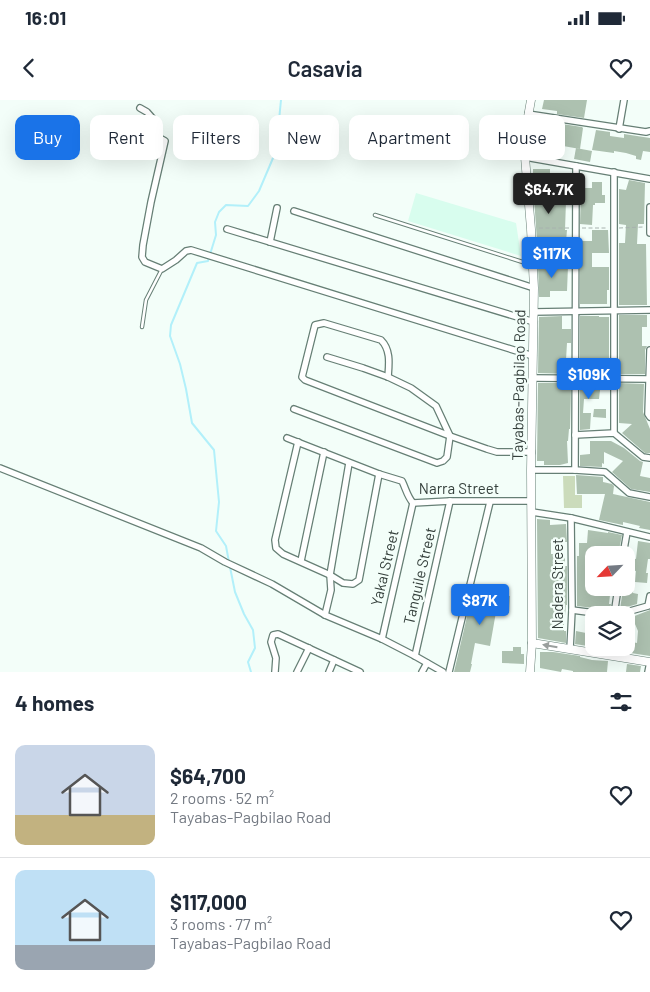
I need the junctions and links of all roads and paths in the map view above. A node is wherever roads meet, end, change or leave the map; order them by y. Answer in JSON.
{"nodes":[{"id":1,"x":531,"y":100,"type":"edge"},
{"id":2,"x":624,"y":100,"type":"edge"},
{"id":3,"x":140,"y":108,"type":"dead end"},
{"id":4,"x":528,"y":114,"type":"joint"},
{"id":5,"x":620,"y":129,"type":"junction"},
{"id":6,"x":650,"y":131,"type":"edge"},
{"id":7,"x":525,"y":160,"type":"edge"},
{"id":8,"x":542,"y":160,"type":"edge"},
{"id":9,"x":576,"y":166,"type":"junction"},
{"id":10,"x":614,"y":172,"type":"junction"},
{"id":11,"x":650,"y":179,"type":"edge"},
{"id":12,"x":650,"y":207,"type":"edge"},
{"id":13,"x":277,"y":208,"type":"dead end"},
{"id":14,"x":294,"y":211,"type":"dead end"},
{"id":15,"x":375,"y":215,"type":"dead end"},
{"id":16,"x":650,"y":227,"type":"edge"},
{"id":17,"x":227,"y":228,"type":"dead end"},
{"id":18,"x":531,"y":228,"type":"junction"},
{"id":19,"x":576,"y":228,"type":"junction"},
{"id":20,"x":614,"y":228,"type":"junction"},
{"id":21,"x":650,"y":233,"type":"edge"},
{"id":22,"x":270,"y":242,"type":"junction"},
{"id":23,"x":533,"y":265,"type":"junction"},
{"id":24,"x":162,"y":270,"type":"junction"},
{"id":25,"x":534,"y":288,"type":"junction"},
{"id":26,"x":614,"y":310,"type":"junction"},
{"id":27,"x":650,"y":310,"type":"edge"},
{"id":28,"x":575,"y":311,"type":"junction"},
{"id":29,"x":533,"y":312,"type":"junction"},
{"id":30,"x":534,"y":322,"type":"junction"},
{"id":31,"x":142,"y":327,"type":"dead end"},
{"id":32,"x":650,"y":350,"type":"edge"},
{"id":33,"x":533,"y":356,"type":"junction"},
{"id":34,"x":327,"y":357,"type":"dead end"},
{"id":35,"x":388,"y":377,"type":"junction"},
{"id":36,"x":533,"y":378,"type":"junction"},
{"id":37,"x":575,"y":378,"type":"junction"},
{"id":38,"x":614,"y":379,"type":"junction"},
{"id":39,"x":648,"y":379,"type":"junction"},
{"id":40,"x":294,"y":409,"type":"dead end"},
{"id":41,"x":650,"y":417,"type":"edge"},
{"id":42,"x":614,"y":433,"type":"junction"},
{"id":43,"x":575,"y":435,"type":"junction"},
{"id":44,"x":450,"y":436,"type":"junction"},
{"id":45,"x":287,"y":438,"type":"dead end"},
{"id":46,"x":298,"y":442,"type":"junction"},
{"id":47,"x":324,"y":452,"type":"junction"},
{"id":48,"x":532,"y":452,"type":"junction"},
{"id":49,"x":650,"y":458,"type":"edge"},
{"id":50,"x":349,"y":462,"type":"junction"},
{"id":51,"x":0,"y":468,"type":"edge"},
{"id":52,"x":531,"y":470,"type":"junction"},
{"id":53,"x":575,"y":470,"type":"junction"},
{"id":54,"x":379,"y":474,"type":"junction"},
{"id":55,"x":650,"y":497,"type":"edge"},
{"id":56,"x":450,"y":501,"type":"junction"},
{"id":57,"x":531,"y":501,"type":"junction"},
{"id":58,"x":490,"y":502,"type":"junction"},
{"id":59,"x":413,"y":503,"type":"junction"},
{"id":60,"x":532,"y":512,"type":"junction"},
{"id":61,"x":571,"y":518,"type":"junction"},
{"id":62,"x":627,"y":532,"type":"junction"},
{"id":63,"x":650,"y":537,"type":"edge"},
{"id":64,"x":625,"y":546,"type":"edge"},
{"id":65,"x":301,"y":561,"type":"junction"},
{"id":66,"x":330,"y":575,"type":"junction"},
{"id":67,"x":650,"y":596,"type":"edge"},
{"id":68,"x":649,"y":606,"type":"edge"},
{"id":69,"x":572,"y":610,"type":"junction"},
{"id":70,"x":635,"y":610,"type":"edge"},
{"id":71,"x":585,"y":612,"type":"edge"},
{"id":72,"x":325,"y":614,"type":"junction"},
{"id":73,"x":382,"y":639,"type":"junction"},
{"id":74,"x":532,"y":643,"type":"junction"},
{"id":75,"x":309,"y":648,"type":"junction"},
{"id":76,"x":570,"y":649,"type":"junction"},
{"id":77,"x":415,"y":656,"type":"junction"},
{"id":78,"x":334,"y":660,"type":"junction"},
{"id":79,"x":650,"y":662,"type":"edge"},
{"id":80,"x":427,"y":663,"type":"junction"},
{"id":81,"x":275,"y":672,"type":"edge"},
{"id":82,"x":297,"y":672,"type":"edge"},
{"id":83,"x":329,"y":672,"type":"edge"},
{"id":84,"x":359,"y":672,"type":"edge"},
{"id":85,"x":422,"y":672,"type":"edge"},
{"id":86,"x":443,"y":672,"type":"edge"},
{"id":87,"x":449,"y":672,"type":"edge"},
{"id":88,"x":530,"y":672,"type":"edge"},
{"id":89,"x":648,"y":672,"type":"edge"}],
"edges":[{"from":1,"to":4,"type":"main road","name":"Tayabas-Pagbilao Road"},
{"from":2,"to":5,"type":"street"},
{"from":3,"to":24,"type":"street"},
{"from":4,"to":5,"type":"street"},
{"from":5,"to":6,"type":"street"},
{"from":7,"to":18,"type":"main road","name":"Tayabas-Pagbilao Road"},
{"from":8,"to":9,"type":"street"},
{"from":9,"to":10,"type":"street"},
{"from":9,"to":19,"type":"street"},
{"from":10,"to":11,"type":"street"},
{"from":10,"to":20,"type":"street"},
{"from":12,"to":16,"type":"street"},
{"from":13,"to":22,"type":"street"},
{"from":14,"to":25,"type":"street"},
{"from":15,"to":23,"type":"lane"},
{"from":16,"to":20,"type":"path"},
{"from":16,"to":21,"type":"street"},
{"from":17,"to":22,"type":"street"},
{"from":18,"to":19,"type":"path"},
{"from":18,"to":23,"type":"main road","name":"Tayabas-Pagbilao Road"},
{"from":19,"to":20,"type":"path"},
{"from":19,"to":28,"type":"street"},
{"from":20,"to":26,"type":"street"},
{"from":22,"to":30,"type":"street"},
{"from":23,"to":25,"type":"main road","name":"Tayabas-Pagbilao Road"},
{"from":24,"to":31,"type":"lane"},
{"from":24,"to":33,"type":"street"},
{"from":25,"to":29,"type":"main road","name":"Tayabas-Pagbilao Road"},
{"from":26,"to":27,"type":"street"},
{"from":26,"to":28,"type":"street"},
{"from":26,"to":38,"type":"street"},
{"from":28,"to":29,"type":"street"},
{"from":28,"to":37,"type":"street"},
{"from":29,"to":30,"type":"main road","name":"Tayabas-Pagbilao Road"},
{"from":30,"to":33,"type":"main road","name":"Tayabas-Pagbilao Road"},
{"from":32,"to":39,"type":"street"},
{"from":33,"to":36,"type":"main road","name":"Tayabas-Pagbilao Road"},
{"from":34,"to":35,"type":"street"},
{"from":35,"to":44,"type":"street"},
{"from":35,"to":44,"type":"street"},
{"from":36,"to":37,"type":"street"},
{"from":36,"to":48,"type":"main road","name":"Tayabas-Pagbilao Road"},
{"from":37,"to":38,"type":"street"},
{"from":37,"to":43,"type":"street"},
{"from":38,"to":39,"type":"street"},
{"from":38,"to":42,"type":"street"},
{"from":39,"to":41,"type":"street"},
{"from":40,"to":44,"type":"street"},
{"from":42,"to":43,"type":"street"},
{"from":42,"to":49,"type":"street"},
{"from":43,"to":53,"type":"street"},
{"from":44,"to":48,"type":"street"},
{"from":45,"to":46,"type":"street","name":"Narra Street"},
{"from":46,"to":47,"type":"street","name":"Narra Street"},
{"from":46,"to":65,"type":"street"},
{"from":47,"to":50,"type":"street","name":"Narra Street"},
{"from":47,"to":65,"type":"street"},
{"from":48,"to":52,"type":"main road","name":"Tayabas-Pagbilao Road"},
{"from":50,"to":54,"type":"street","name":"Narra Street"},
{"from":50,"to":66,"type":"street"},
{"from":51,"to":72,"type":"street"},
{"from":52,"to":53,"type":"street"},
{"from":52,"to":57,"type":"main road","name":"Tayabas-Pagbilao Road"},
{"from":53,"to":55,"type":"street"},
{"from":54,"to":59,"type":"street","name":"Narra Street"},
{"from":54,"to":66,"type":"street"},
{"from":56,"to":58,"type":"street","name":"Narra Street"},
{"from":56,"to":59,"type":"street","name":"Narra Street"},
{"from":56,"to":77,"type":"street","name":"Tanguile Street"},
{"from":57,"to":58,"type":"street","name":"Narra Street"},
{"from":57,"to":60,"type":"main road","name":"Tayabas-Pagbilao Road"},
{"from":58,"to":87,"type":"street"},
{"from":59,"to":73,"type":"street","name":"Yakal Street"},
{"from":60,"to":61,"type":"street"},
{"from":60,"to":74,"type":"main road","name":"Tayabas-Pagbilao Road"},
{"from":61,"to":62,"type":"street"},
{"from":61,"to":69,"type":"street","name":"Nadera Street"},
{"from":62,"to":63,"type":"street"},
{"from":62,"to":64,"type":"street"},
{"from":65,"to":66,"type":"street"},
{"from":66,"to":72,"type":"street"},
{"from":67,"to":68,"type":"street"},
{"from":68,"to":70,"type":"street"},
{"from":69,"to":71,"type":"street"},
{"from":69,"to":76,"type":"street","name":"Nadera Street"},
{"from":72,"to":73,"type":"street"},
{"from":73,"to":77,"type":"street"},
{"from":76,"to":74,"type":"main road","one_way":true},
{"from":74,"to":88,"type":"main road","name":"Tayabas-Pagbilao Road"},
{"from":75,"to":78,"type":"street"},
{"from":75,"to":81,"type":"street"},
{"from":75,"to":82,"type":"street"},
{"from":76,"to":79,"type":"main road"},
{"from":77,"to":80,"type":"street"},
{"from":78,"to":83,"type":"street"},
{"from":78,"to":84,"type":"street"},
{"from":79,"to":89,"type":"street"},
{"from":80,"to":85,"type":"street"},
{"from":80,"to":86,"type":"street"}]}
